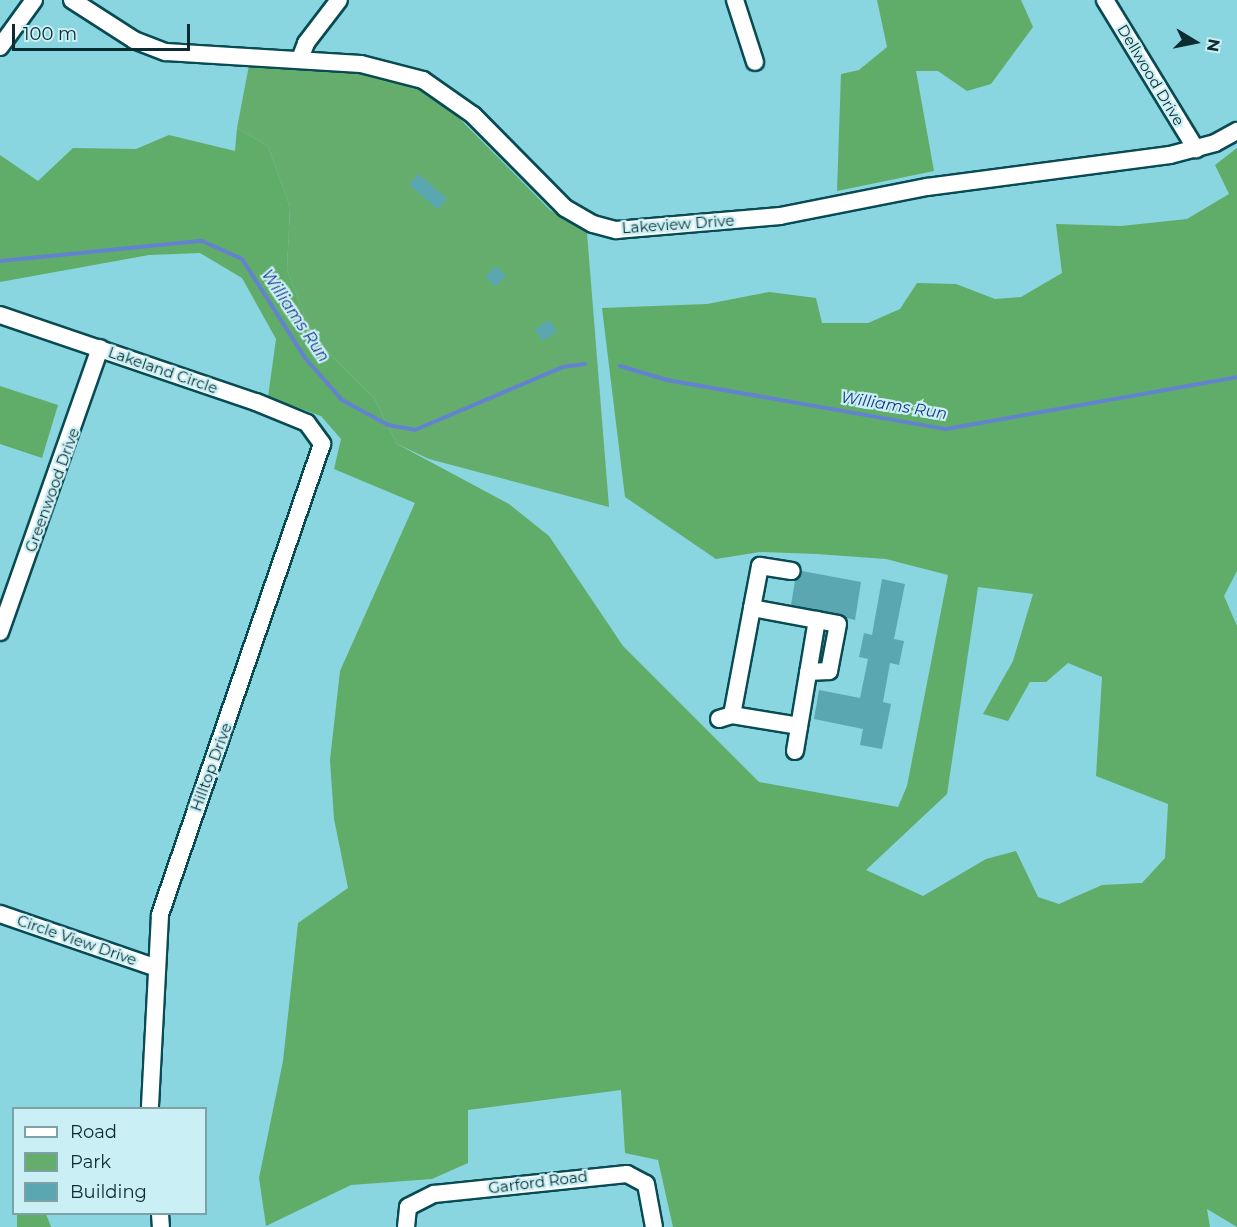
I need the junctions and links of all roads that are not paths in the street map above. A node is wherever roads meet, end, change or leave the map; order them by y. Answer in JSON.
{"nodes":[{"id":1,"x":34,"y":0,"type":"edge"},
{"id":2,"x":72,"y":0,"type":"edge"},
{"id":3,"x":339,"y":0,"type":"edge"},
{"id":4,"x":735,"y":0,"type":"edge"},
{"id":5,"x":1106,"y":0,"type":"edge"},
{"id":6,"x":0,"y":47,"type":"edge"},
{"id":7,"x":300,"y":59,"type":"junction"},
{"id":8,"x":755,"y":62,"type":"dead end"},
{"id":9,"x":1237,"y":131,"type":"edge"},
{"id":10,"x":1196,"y":149,"type":"junction"},
{"id":11,"x":0,"y":315,"type":"edge"},
{"id":12,"x":99,"y":348,"type":"junction"},
{"id":13,"x":320,"y":436,"type":"joint"},
{"id":14,"x":792,"y":571,"type":"dead end"},
{"id":15,"x":752,"y":608,"type":"junction"},
{"id":16,"x":0,"y":632,"type":"edge"},
{"id":17,"x":799,"y":726,"type":"junction"},
{"id":18,"x":795,"y":751,"type":"dead end"},
{"id":19,"x":0,"y":914,"type":"edge"},
{"id":20,"x":154,"y":967,"type":"junction"},
{"id":21,"x":150,"y":1107,"type":"edge"},
{"id":22,"x":406,"y":1227,"type":"edge"},
{"id":23,"x":654,"y":1227,"type":"edge"}],
"edges":[{"from":1,"to":6,"type":"street"},
{"from":2,"to":7,"type":"street","name":"Lakeview Drive"},
{"from":3,"to":7,"type":"street"},
{"from":4,"to":8,"type":"street"},
{"from":5,"to":10,"type":"street","name":"Dellwood Drive"},
{"from":7,"to":10,"type":"street","name":"Lakeview Drive"},
{"from":9,"to":10,"type":"street","name":"Lakeview Drive"},
{"from":11,"to":12,"type":"street","name":"Lakeland Circle"},
{"from":12,"to":13,"type":"street","name":"Lakeland Circle"},
{"from":12,"to":16,"type":"street","name":"Greenwood Drive"},
{"from":13,"to":20,"type":"street","name":"Hilltop Drive"},
{"from":14,"to":15,"type":"street"},
{"from":15,"to":17,"type":"street"},
{"from":15,"to":17,"type":"street"},
{"from":17,"to":18,"type":"street"},
{"from":19,"to":20,"type":"street","name":"Circle View Drive"},
{"from":20,"to":21,"type":"street","name":"Hilltop Drive"},
{"from":22,"to":23,"type":"street","name":"Garford Road"}]}
